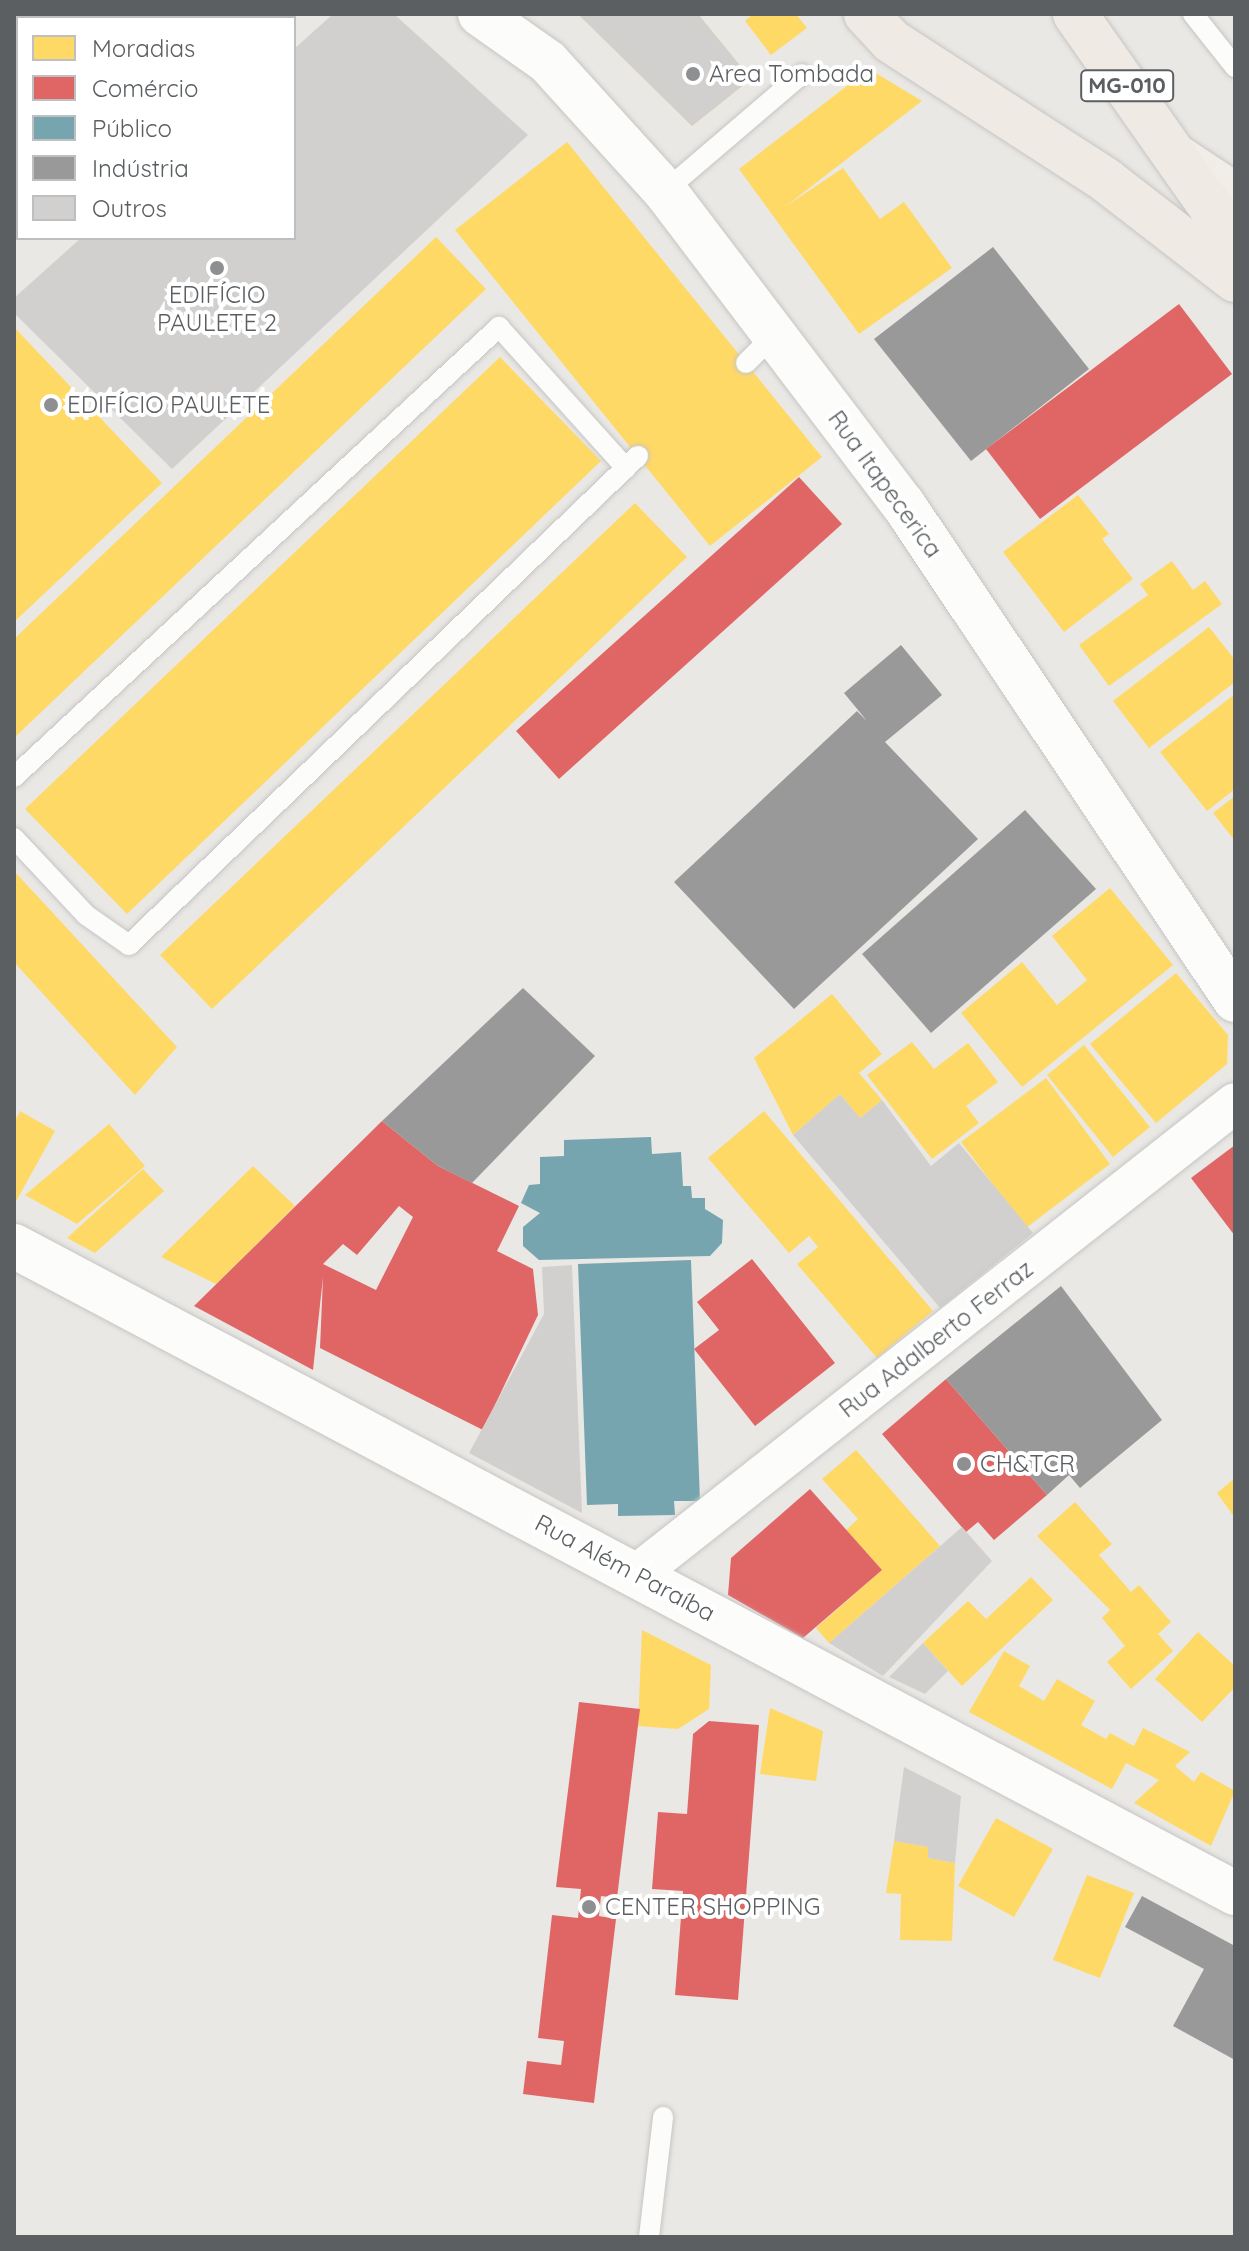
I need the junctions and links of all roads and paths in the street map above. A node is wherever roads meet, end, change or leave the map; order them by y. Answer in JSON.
{"nodes":[{"id":1,"x":480,"y":14,"type":"edge"},
{"id":2,"x":1075,"y":14,"type":"edge"},
{"id":3,"x":1193,"y":14,"type":"edge"},
{"id":4,"x":878,"y":28,"type":"edge"},
{"id":5,"x":1235,"y":67,"type":"edge"},
{"id":6,"x":802,"y":74,"type":"dead end"},
{"id":7,"x":1179,"y":158,"type":"junction"},
{"id":8,"x":665,"y":191,"type":"junction"},
{"id":9,"x":1235,"y":195,"type":"edge"},
{"id":10,"x":1235,"y":242,"type":"edge"},
{"id":11,"x":1235,"y":280,"type":"edge"},
{"id":12,"x":14,"y":777,"type":"edge"},
{"id":13,"x":14,"y":838,"type":"edge"},
{"id":14,"x":1235,"y":1000,"type":"edge"},
{"id":15,"x":1235,"y":1103,"type":"edge"},
{"id":16,"x":14,"y":1246,"type":"edge"},
{"id":17,"x":637,"y":1574,"type":"junction"},
{"id":18,"x":1235,"y":1893,"type":"edge"},
{"id":19,"x":663,"y":2117,"type":"dead end"},
{"id":20,"x":649,"y":2237,"type":"edge"}],
"edges":[{"from":1,"to":8,"type":"street","name":"Rua Itapecerica"},
{"from":2,"to":7,"type":"highway","number":"MG-010"},
{"from":3,"to":5,"type":"lane"},
{"from":4,"to":11,"type":"highway"},
{"from":6,"to":8,"type":"lane"},
{"from":7,"to":9,"type":"main road"},
{"from":7,"to":10,"type":"highway","number":"MG-010"},
{"from":8,"to":14,"type":"street","name":"Rua Itapecerica"},
{"from":12,"to":13,"type":"lane"},
{"from":15,"to":17,"type":"street","name":"Rua Adalberto Ferraz"},
{"from":16,"to":17,"type":"street","name":"Rua Além Paraíba"},
{"from":17,"to":18,"type":"street","name":"Rua Além Paraíba"},
{"from":19,"to":20,"type":"lane"}]}
